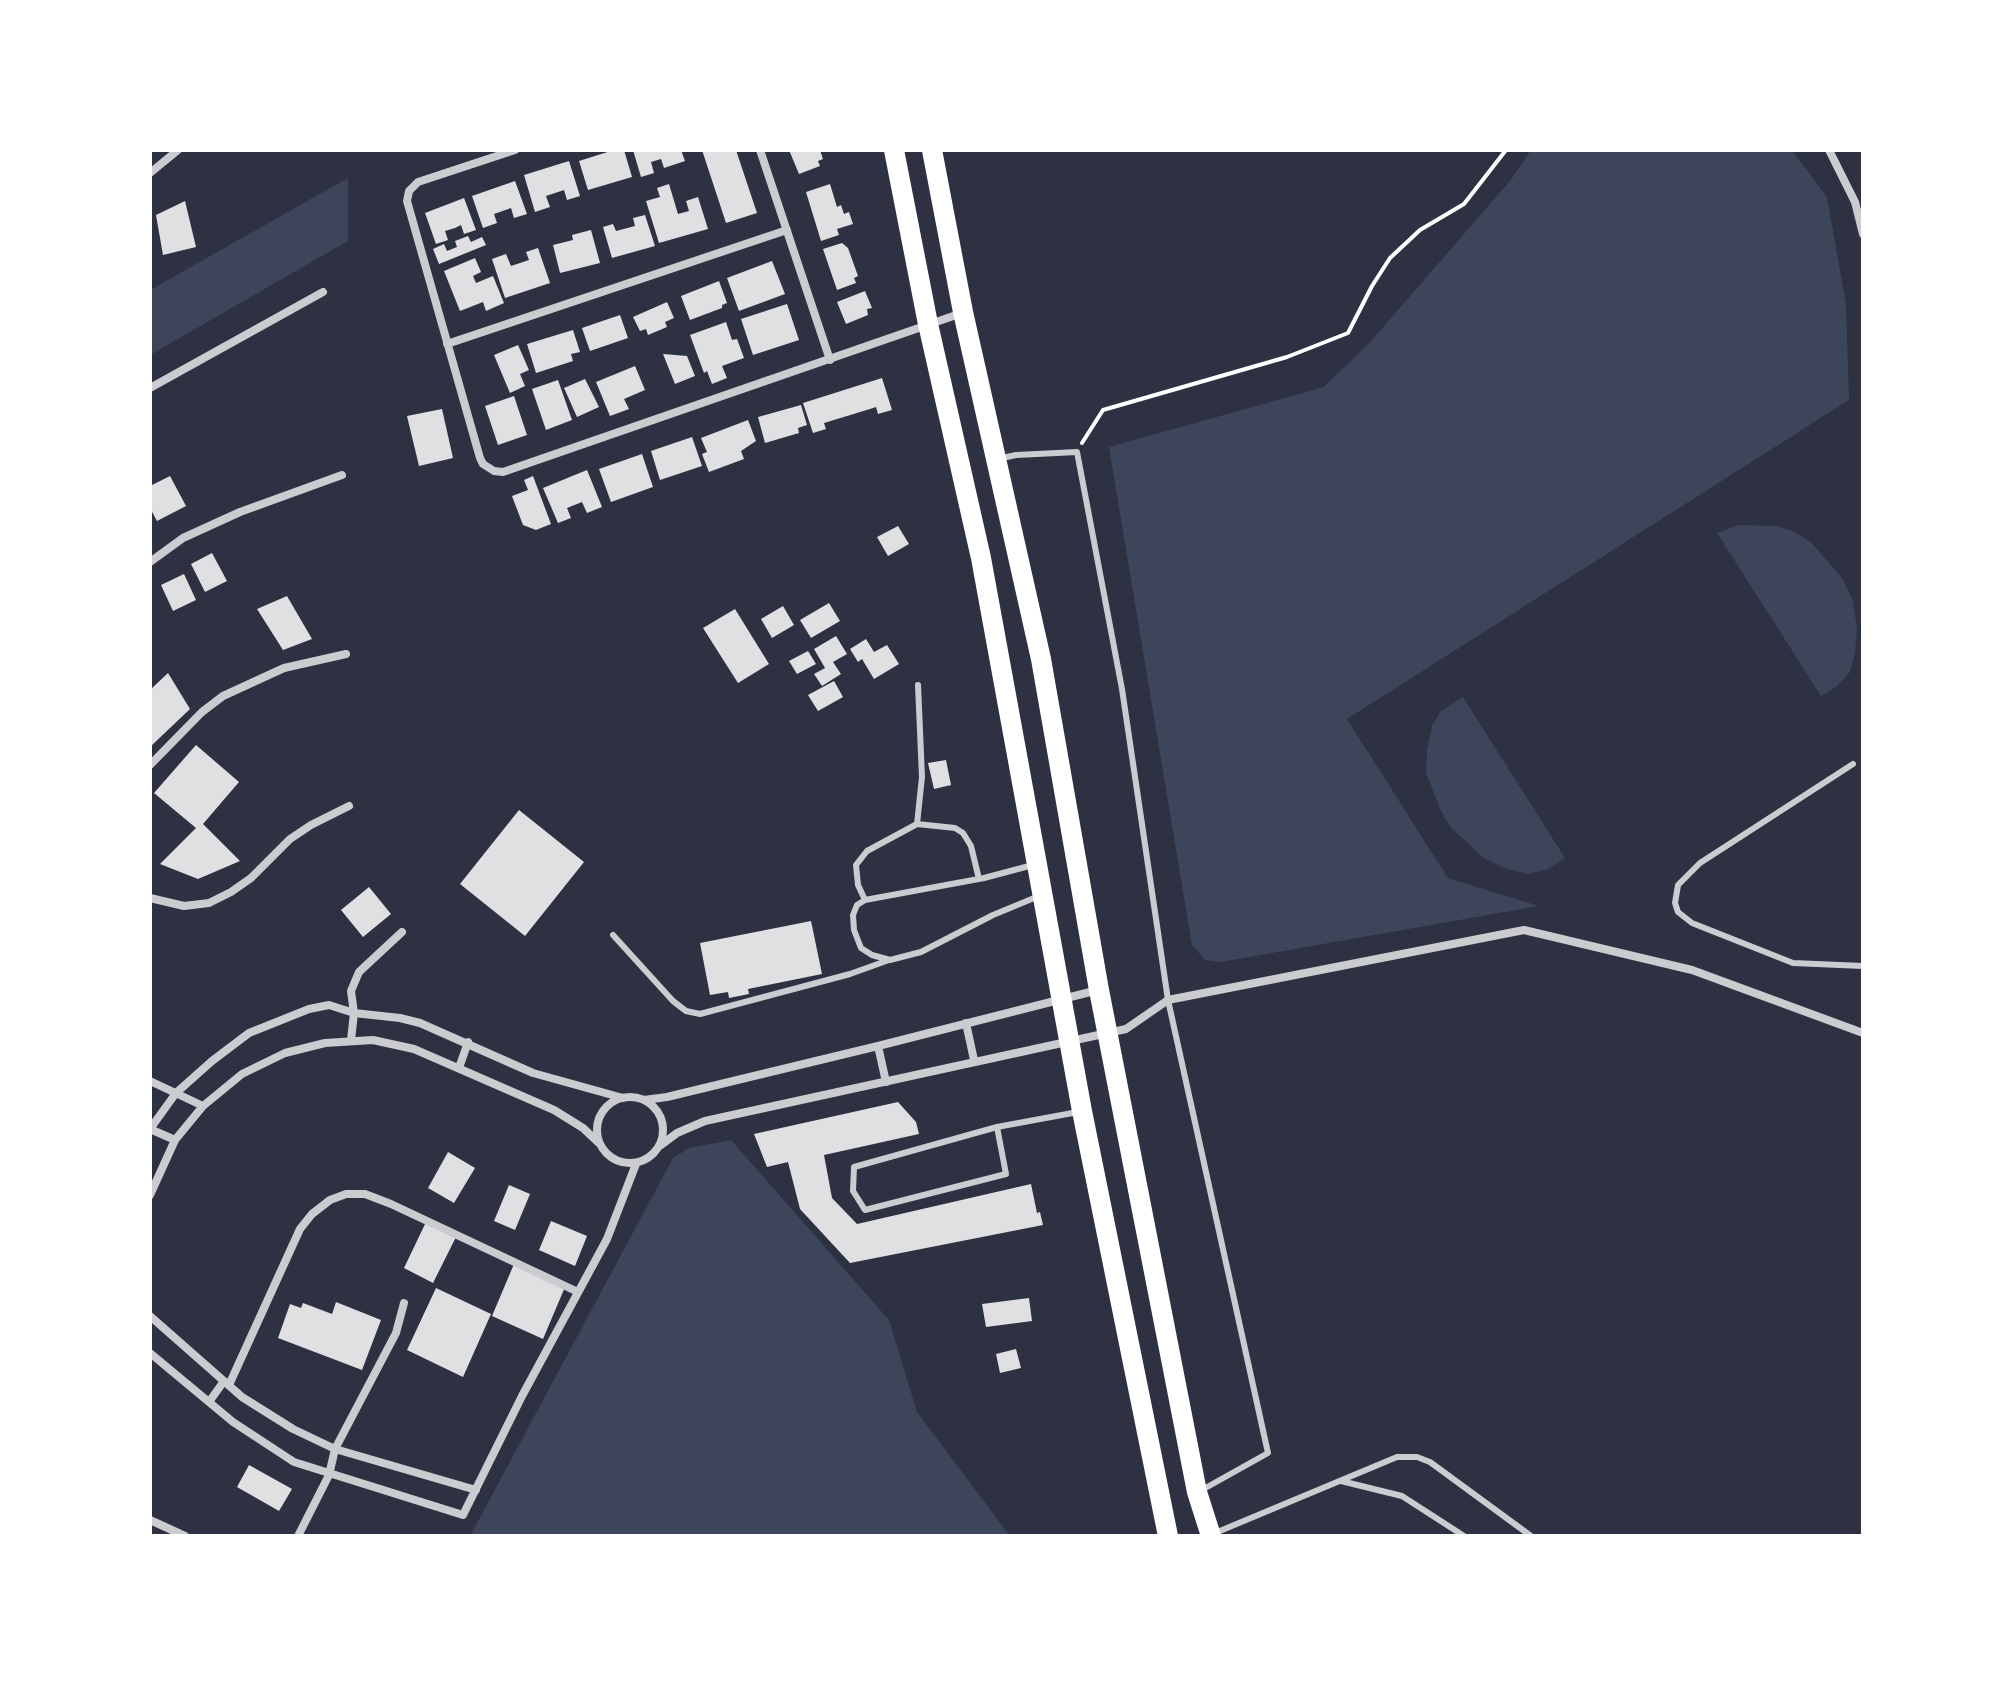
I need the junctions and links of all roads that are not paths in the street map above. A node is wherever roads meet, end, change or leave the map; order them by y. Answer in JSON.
{"nodes":[{"id":1,"x":178,"y":150,"type":"edge"},
{"id":2,"x":515,"y":150,"type":"edge"},
{"id":3,"x":760,"y":150,"type":"edge"},
{"id":4,"x":894,"y":150,"type":"edge"},
{"id":5,"x":932,"y":150,"type":"edge"},
{"id":6,"x":1829,"y":150,"type":"edge"},
{"id":7,"x":150,"y":173,"type":"edge"},
{"id":8,"x":787,"y":230,"type":"junction"},
{"id":9,"x":1863,"y":234,"type":"edge"},
{"id":10,"x":323,"y":292,"type":"dead end"},
{"id":11,"x":963,"y":312,"type":"junction"},
{"id":12,"x":928,"y":324,"type":"junction"},
{"id":13,"x":447,"y":344,"type":"junction"},
{"id":14,"x":830,"y":360,"type":"junction"},
{"id":15,"x":150,"y":388,"type":"edge"},
{"id":16,"x":997,"y":460,"type":"junction"},
{"id":17,"x":342,"y":475,"type":"dead end"},
{"id":18,"x":150,"y":562,"type":"edge"},
{"id":19,"x":346,"y":654,"type":"dead end"},
{"id":20,"x":918,"y":685,"type":"dead end"},
{"id":21,"x":1853,"y":764,"type":"dead end"},
{"id":22,"x":150,"y":765,"type":"edge"},
{"id":23,"x":349,"y":806,"type":"dead end"},
{"id":24,"x":917,"y":824,"type":"junction"},
{"id":25,"x":1036,"y":864,"type":"junction"},
{"id":26,"x":979,"y":879,"type":"junction"},
{"id":27,"x":1042,"y":895,"type":"junction"},
{"id":28,"x":150,"y":898,"type":"edge"},
{"id":29,"x":865,"y":900,"type":"junction"},
{"id":30,"x":402,"y":932,"type":"dead end"},
{"id":31,"x":613,"y":935,"type":"dead end"},
{"id":32,"x":890,"y":960,"type":"junction"},
{"id":33,"x":1863,"y":966,"type":"edge"},
{"id":34,"x":1099,"y":990,"type":"junction"},
{"id":35,"x":1061,"y":998,"type":"junction"},
{"id":36,"x":1168,"y":1000,"type":"junction"},
{"id":37,"x":354,"y":1013,"type":"junction"},
{"id":38,"x":966,"y":1023,"type":"junction"},
{"id":39,"x":1107,"y":1032,"type":"junction"},
{"id":40,"x":1863,"y":1033,"type":"edge"},
{"id":41,"x":351,"y":1040,"type":"junction"},
{"id":42,"x":1069,"y":1040,"type":"junction"},
{"id":43,"x":468,"y":1042,"type":"junction"},
{"id":44,"x":878,"y":1046,"type":"junction"},
{"id":45,"x":974,"y":1060,"type":"junction"},
{"id":46,"x":459,"y":1068,"type":"junction"},
{"id":47,"x":150,"y":1081,"type":"edge"},
{"id":48,"x":886,"y":1082,"type":"junction"},
{"id":49,"x":176,"y":1093,"type":"junction"},
{"id":50,"x":623,"y":1098,"type":"junction"},
{"id":51,"x":644,"y":1100,"type":"junction"},
{"id":52,"x":203,"y":1106,"type":"junction"},
{"id":53,"x":1082,"y":1111,"type":"junction"},
{"id":54,"x":997,"y":1127,"type":"junction"},
{"id":55,"x":150,"y":1129,"type":"edge"},
{"id":56,"x":175,"y":1140,"type":"junction"},
{"id":57,"x":599,"y":1143,"type":"junction"},
{"id":58,"x":661,"y":1145,"type":"junction"},
{"id":59,"x":636,"y":1164,"type":"junction"},
{"id":60,"x":150,"y":1195,"type":"edge"},
{"id":61,"x":578,"y":1292,"type":"junction"},
{"id":62,"x":404,"y":1303,"type":"dead end"},
{"id":63,"x":150,"y":1316,"type":"edge"},
{"id":64,"x":150,"y":1353,"type":"edge"},
{"id":65,"x":226,"y":1383,"type":"junction"},
{"id":66,"x":209,"y":1402,"type":"junction"},
{"id":67,"x":335,"y":1449,"type":"junction"},
{"id":68,"x":329,"y":1475,"type":"junction"},
{"id":69,"x":1340,"y":1481,"type":"junction"},
{"id":70,"x":476,"y":1490,"type":"junction"},
{"id":71,"x":1197,"y":1492,"type":"junction"},
{"id":72,"x":150,"y":1520,"type":"edge"},
{"id":73,"x":1211,"y":1535,"type":"edge"},
{"id":74,"x":185,"y":1536,"type":"edge"},
{"id":75,"x":298,"y":1536,"type":"edge"},
{"id":76,"x":1168,"y":1536,"type":"edge"},
{"id":77,"x":1464,"y":1536,"type":"edge"},
{"id":78,"x":1531,"y":1536,"type":"edge"}],
"edges":[{"from":1,"to":7,"type":"street"},
{"from":2,"to":13,"type":"street"},
{"from":3,"to":8,"type":"street"},
{"from":4,"to":12,"type":"highway"},
{"from":5,"to":11,"type":"highway"},
{"from":6,"to":9,"type":"street"},
{"from":8,"to":13,"type":"street"},
{"from":8,"to":14,"type":"street"},
{"from":10,"to":15,"type":"street"},
{"from":11,"to":12,"type":"street"},
{"from":11,"to":16,"type":"highway"},
{"from":12,"to":14,"type":"street"},
{"from":12,"to":25,"type":"highway"},
{"from":13,"to":14,"type":"street"},
{"from":16,"to":34,"type":"highway"},
{"from":16,"to":36,"type":"lane"},
{"from":17,"to":18,"type":"street"},
{"from":19,"to":22,"type":"street"},
{"from":20,"to":24,"type":"lane"},
{"from":21,"to":33,"type":"lane"},
{"from":23,"to":28,"type":"street"},
{"from":24,"to":26,"type":"lane"},
{"from":24,"to":29,"type":"lane"},
{"from":25,"to":26,"type":"lane"},
{"from":25,"to":27,"type":"highway"},
{"from":26,"to":29,"type":"lane"},
{"from":27,"to":32,"type":"lane"},
{"from":27,"to":35,"type":"highway"},
{"from":29,"to":32,"type":"lane"},
{"from":30,"to":37,"type":"street"},
{"from":31,"to":32,"type":"lane"},
{"from":34,"to":35,"type":"street"},
{"from":34,"to":39,"type":"highway"},
{"from":35,"to":38,"type":"street"},
{"from":35,"to":42,"type":"highway"},
{"from":36,"to":39,"type":"street"},
{"from":36,"to":40,"type":"street"},
{"from":36,"to":71,"type":"lane"},
{"from":37,"to":41,"type":"street"},
{"from":37,"to":43,"type":"street"},
{"from":37,"to":49,"type":"street"},
{"from":38,"to":44,"type":"street"},
{"from":38,"to":45,"type":"street"},
{"from":39,"to":42,"type":"street"},
{"from":39,"to":71,"type":"highway"},
{"from":41,"to":46,"type":"street"},
{"from":41,"to":52,"type":"street"},
{"from":42,"to":45,"type":"street"},
{"from":42,"to":53,"type":"highway"},
{"from":43,"to":46,"type":"street"},
{"from":43,"to":50,"type":"street"},
{"from":44,"to":48,"type":"street"},
{"from":44,"to":51,"type":"street"},
{"from":45,"to":48,"type":"street"},
{"from":46,"to":57,"type":"street"},
{"from":47,"to":49,"type":"street"},
{"from":48,"to":58,"type":"street"},
{"from":49,"to":52,"type":"street"},
{"from":49,"to":55,"type":"street"},
{"from":50,"to":51,"type":"street"},
{"from":50,"to":57,"type":"street"},
{"from":51,"to":58,"type":"street"},
{"from":52,"to":56,"type":"street"},
{"from":53,"to":54,"type":"lane"},
{"from":53,"to":76,"type":"highway"},
{"from":54,"to":54,"type":"lane"},
{"from":55,"to":56,"type":"street"},
{"from":56,"to":60,"type":"street"},
{"from":57,"to":59,"type":"street"},
{"from":58,"to":59,"type":"street"},
{"from":59,"to":61,"type":"street"},
{"from":61,"to":65,"type":"street"},
{"from":61,"to":70,"type":"street"},
{"from":62,"to":67,"type":"street"},
{"from":63,"to":65,"type":"street"},
{"from":64,"to":66,"type":"street"},
{"from":65,"to":66,"type":"street"},
{"from":65,"to":67,"type":"street"},
{"from":66,"to":68,"type":"street"},
{"from":67,"to":68,"type":"street"},
{"from":67,"to":70,"type":"street"},
{"from":68,"to":70,"type":"street"},
{"from":68,"to":75,"type":"street"},
{"from":69,"to":73,"type":"lane"},
{"from":69,"to":77,"type":"lane"},
{"from":69,"to":78,"type":"lane"},
{"from":71,"to":73,"type":"highway"},
{"from":72,"to":74,"type":"street"}]}
